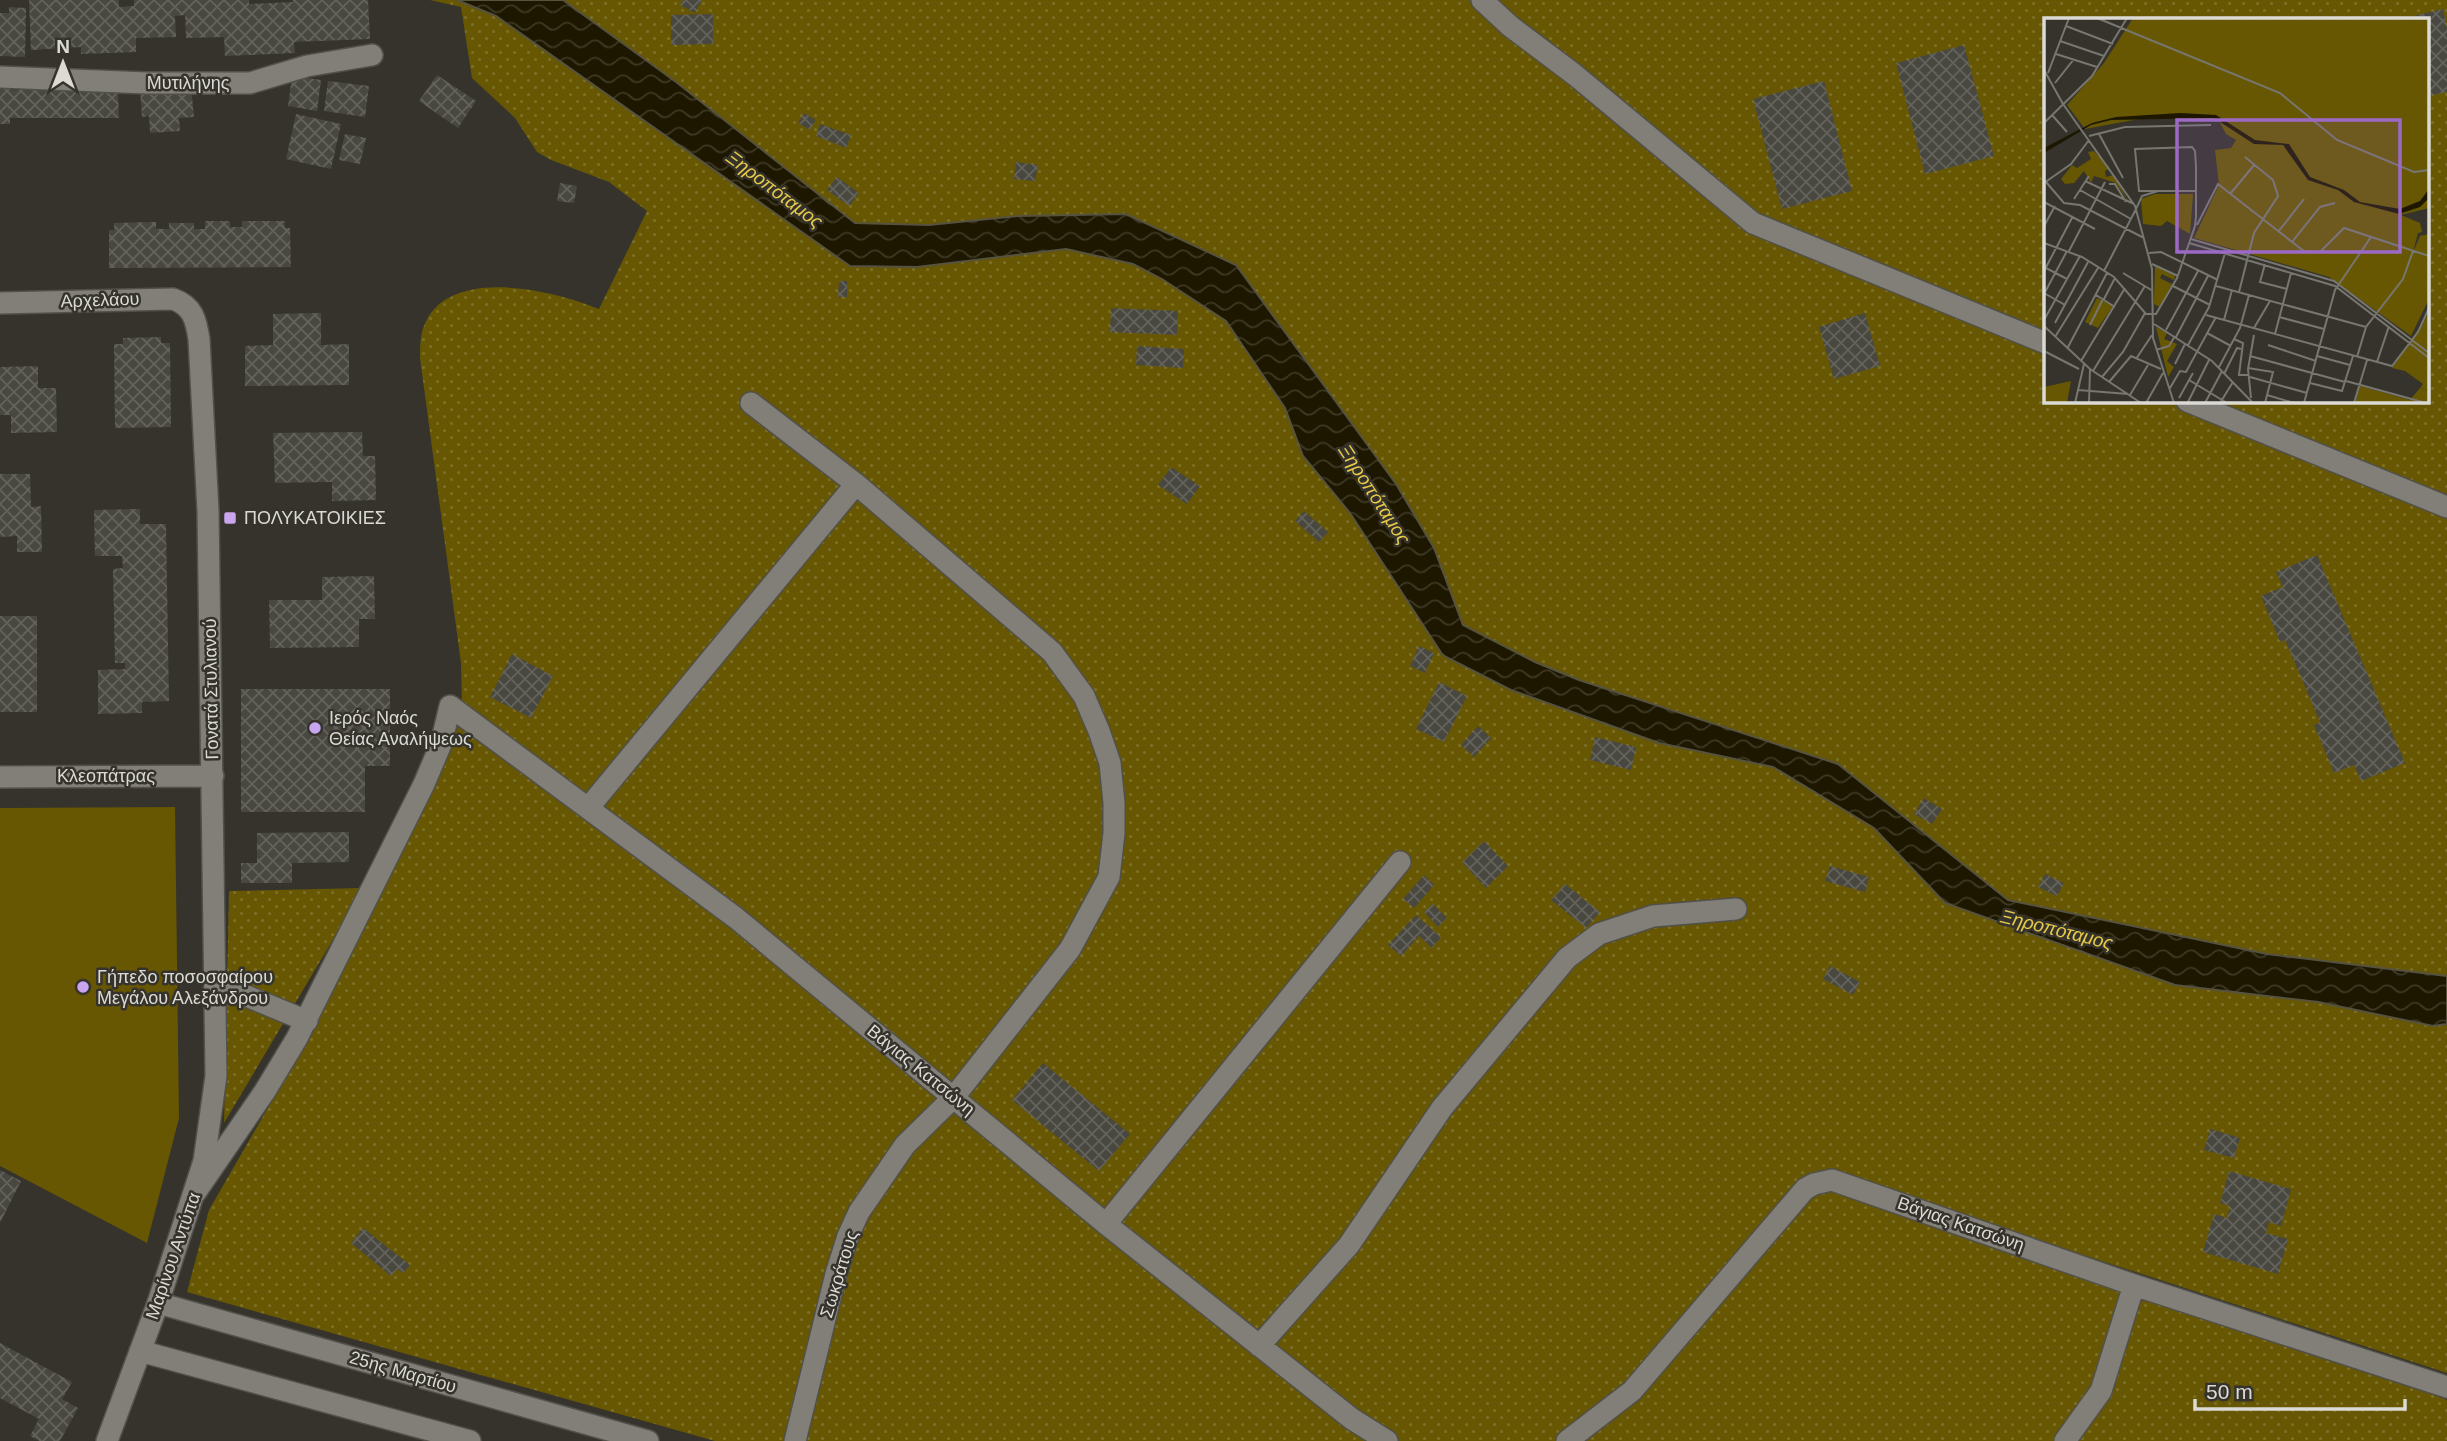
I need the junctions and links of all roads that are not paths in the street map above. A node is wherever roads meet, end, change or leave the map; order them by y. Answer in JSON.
{"nodes":[{"id":1,"x":1482,"y":0,"type":"edge"},
{"id":2,"x":372,"y":55,"type":"dead end"},
{"id":3,"x":0,"y":77,"type":"edge"},
{"id":4,"x":0,"y":303,"type":"edge"},
{"id":5,"x":193,"y":314,"type":"joint"},
{"id":6,"x":2044,"y":342,"type":"edge"},
{"id":7,"x":2189,"y":402,"type":"edge"},
{"id":8,"x":751,"y":403,"type":"dead end"},
{"id":9,"x":856,"y":484,"type":"junction"},
{"id":10,"x":2447,"y":507,"type":"edge"},
{"id":11,"x":213,"y":776,"type":"junction"},
{"id":12,"x":0,"y":777,"type":"edge"},
{"id":13,"x":589,"y":807,"type":"junction"},
{"id":14,"x":1400,"y":862,"type":"dead end"},
{"id":15,"x":1736,"y":909,"type":"dead end"},
{"id":16,"x":215,"y":983,"type":"junction"},
{"id":17,"x":307,"y":1021,"type":"junction"},
{"id":18,"x":216,"y":1066,"type":"joint"},
{"id":19,"x":954,"y":1097,"type":"junction"},
{"id":20,"x":195,"y":1193,"type":"junction"},
{"id":21,"x":1106,"y":1224,"type":"junction"},
{"id":22,"x":2134,"y":1285,"type":"junction"},
{"id":23,"x":158,"y":1303,"type":"junction"},
{"id":24,"x":1259,"y":1346,"type":"junction"},
{"id":25,"x":141,"y":1351,"type":"junction"},
{"id":26,"x":2447,"y":1387,"type":"edge"},
{"id":27,"x":107,"y":1441,"type":"edge"},
{"id":28,"x":470,"y":1441,"type":"edge"},
{"id":29,"x":648,"y":1441,"type":"edge"},
{"id":30,"x":795,"y":1441,"type":"edge"},
{"id":31,"x":1387,"y":1441,"type":"edge"},
{"id":32,"x":1567,"y":1441,"type":"edge"},
{"id":33,"x":2065,"y":1441,"type":"edge"}],
"edges":[{"from":1,"to":6,"type":"street"},
{"from":2,"to":3,"type":"street","name":"Μυτιλήνης"},
{"from":4,"to":5,"type":"street","name":"Αρχελάου"},
{"from":5,"to":11,"type":"street","name":"Γονατά Στυλιανού"},
{"from":7,"to":10,"type":"street"},
{"from":8,"to":9,"type":"street","name":"Σωκράτους"},
{"from":9,"to":13,"type":"street"},
{"from":9,"to":19,"type":"street","name":"Σωκράτους"},
{"from":11,"to":12,"type":"street","name":"Κλεοπάτρας"},
{"from":11,"to":16,"type":"street","name":"Γονατά Στυλιανού"},
{"from":13,"to":17,"type":"street","name":"Βάγιας Κατσώνη"},
{"from":13,"to":19,"type":"street","name":"Βάγιας Κατσώνη"},
{"from":14,"to":21,"type":"street"},
{"from":15,"to":24,"type":"street"},
{"from":16,"to":17,"type":"street"},
{"from":16,"to":18,"type":"street","name":"Γονατά Στυλιανού"},
{"from":17,"to":20,"type":"street"},
{"from":18,"to":20,"type":"street","name":"Μαρίνου Αντύπα"},
{"from":19,"to":21,"type":"street","name":"Βάγιας Κατσώνη"},
{"from":19,"to":30,"type":"street","name":"Σωκράτους"},
{"from":20,"to":23,"type":"street","name":"Μαρίνου Αντύπα"},
{"from":21,"to":24,"type":"street","name":"Βάγιας Κατσώνη"},
{"from":22,"to":26,"type":"street","name":"Βάγιας Κατσώνη"},
{"from":22,"to":32,"type":"street","name":"Βάγιας Κατσώνη"},
{"from":22,"to":33,"type":"street"},
{"from":23,"to":25,"type":"street","name":"Μαρίνου Αντύπα"},
{"from":23,"to":29,"type":"street","name":"25ης Μαρτίου"},
{"from":24,"to":31,"type":"street","name":"Βάγιας Κατσώνη"},
{"from":25,"to":27,"type":"street","name":"Μαρίνου Αντύπα"},
{"from":25,"to":28,"type":"street"}]}
